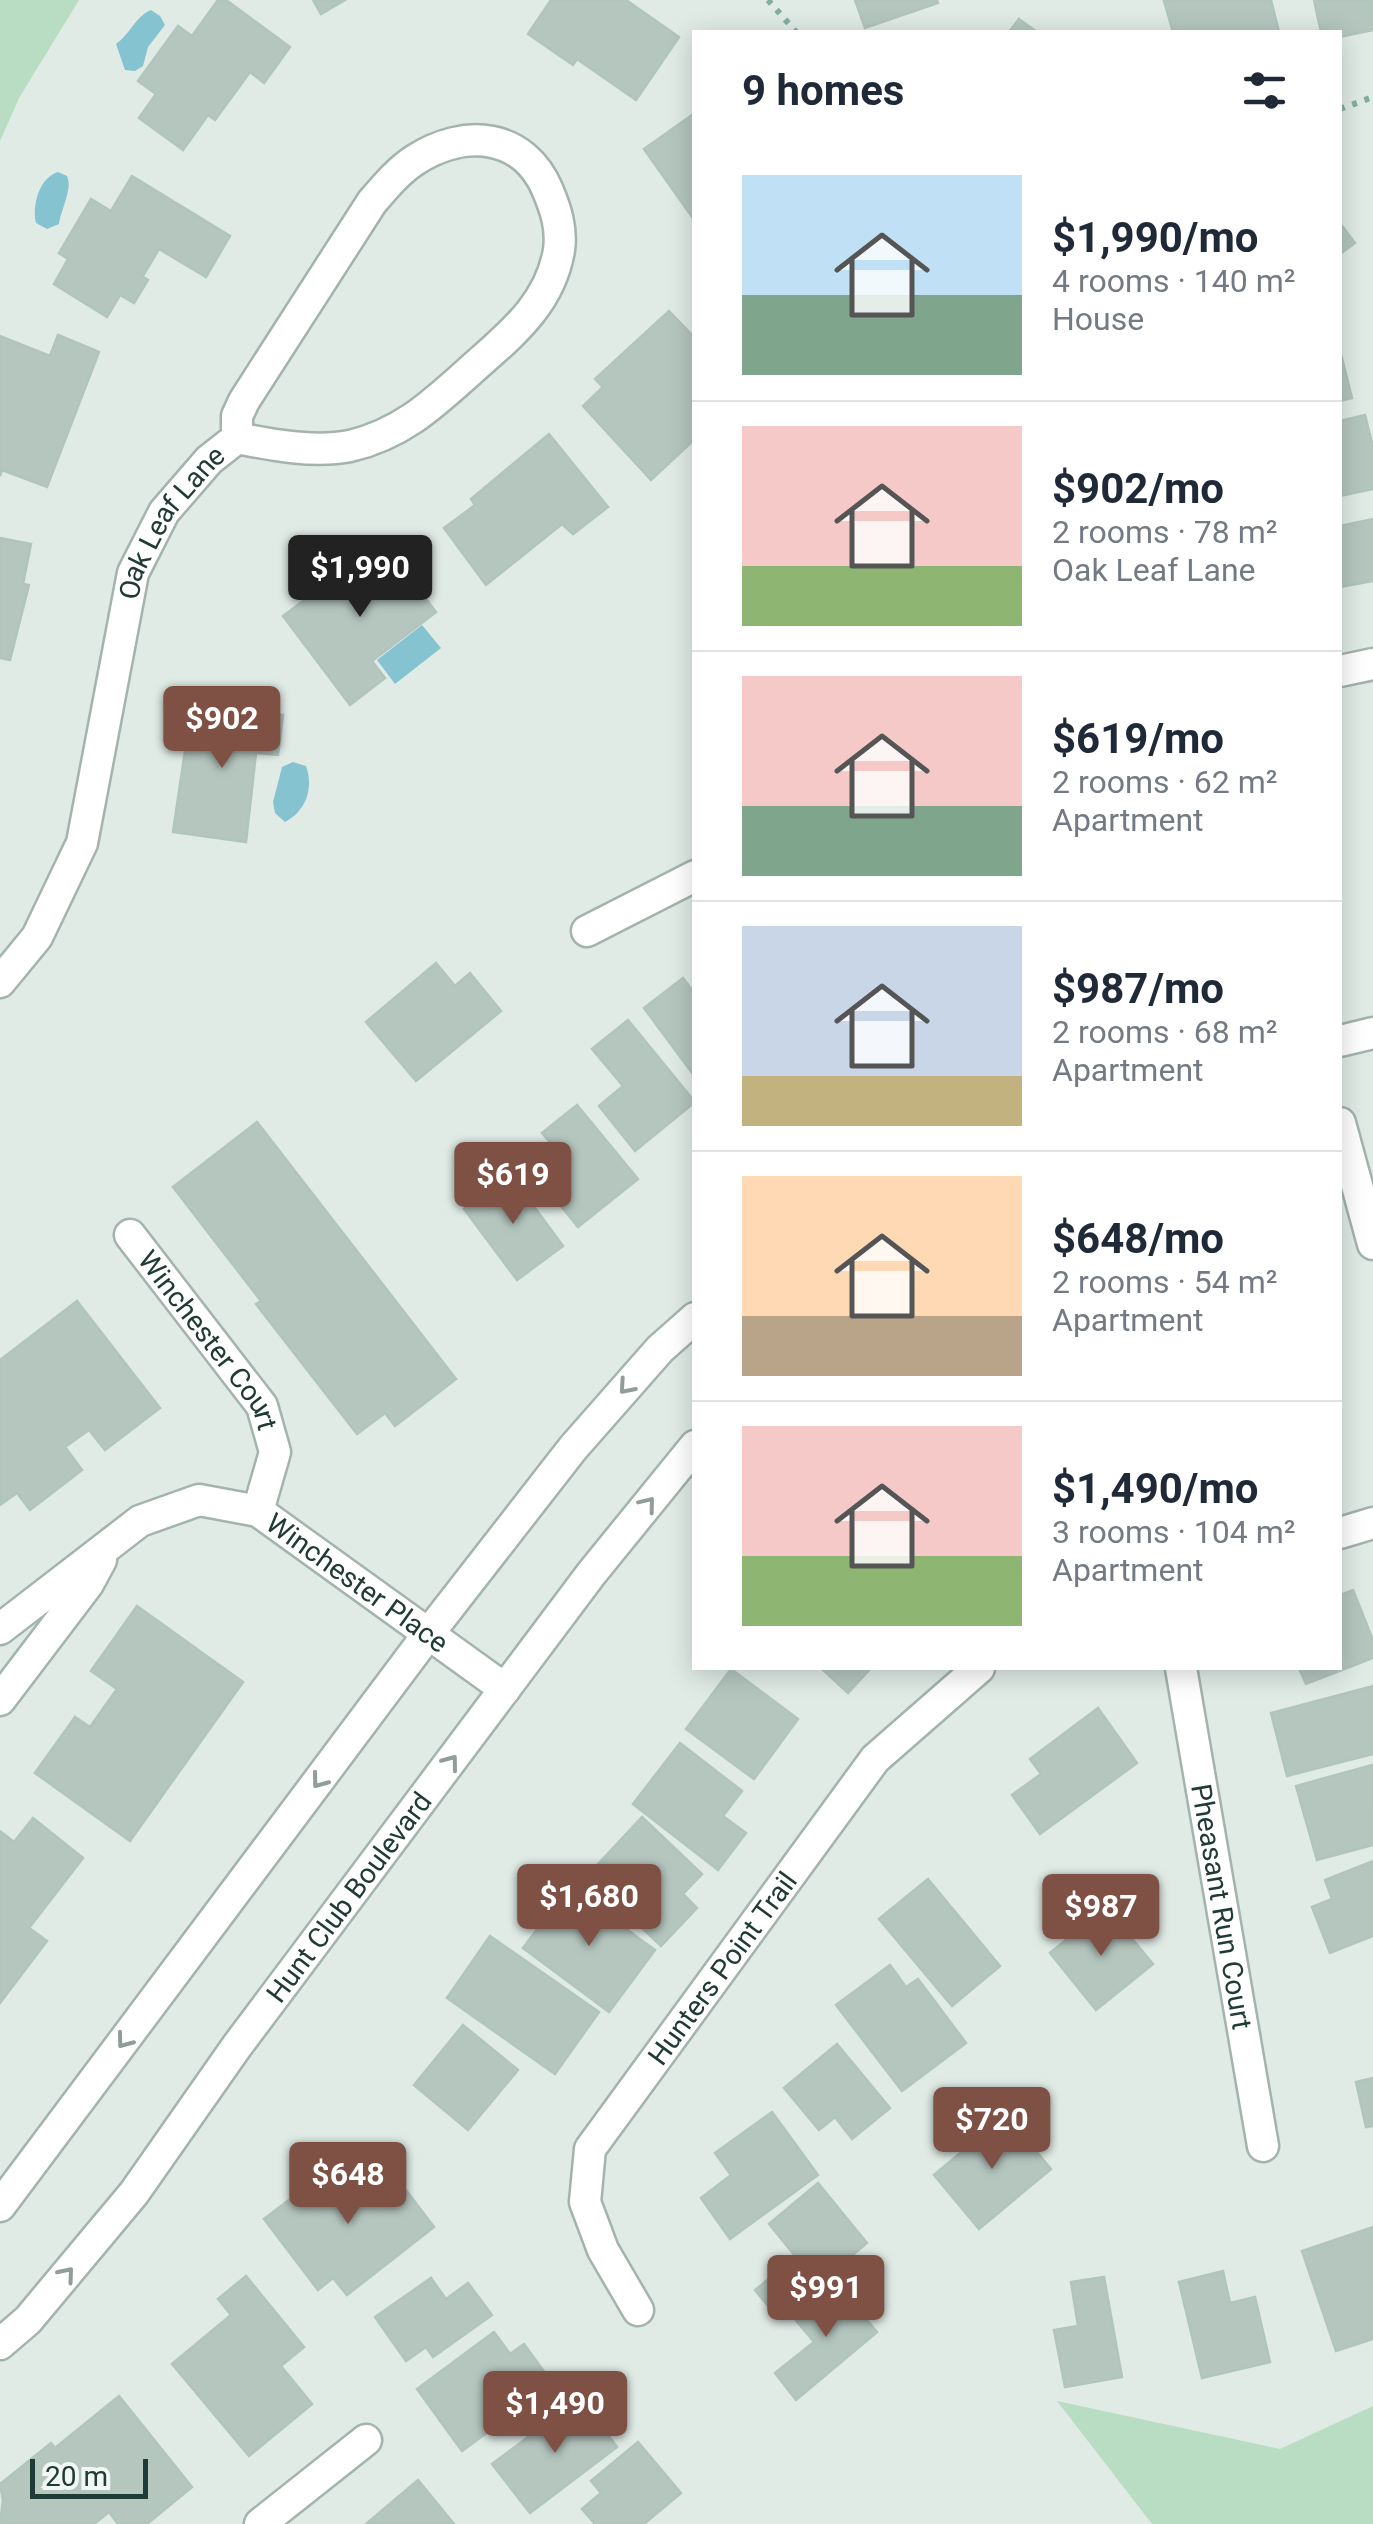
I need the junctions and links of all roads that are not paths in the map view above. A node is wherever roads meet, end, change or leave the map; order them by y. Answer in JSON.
{"nodes":[{"id":1,"x":236,"y":438,"type":"junction"},
{"id":2,"x":1373,"y":664,"type":"edge"},
{"id":3,"x":1342,"y":671,"type":"edge"},
{"id":4,"x":692,"y":878,"type":"edge"},
{"id":5,"x":587,"y":930,"type":"dead end"},
{"id":6,"x":0,"y":982,"type":"edge"},
{"id":7,"x":1373,"y":1033,"type":"edge"},
{"id":8,"x":1342,"y":1040,"type":"edge"},
{"id":9,"x":1349,"y":1133,"type":"edge"},
{"id":10,"x":130,"y":1235,"type":"dead end"},
{"id":11,"x":1373,"y":1244,"type":"edge"},
{"id":12,"x":692,"y":1321,"type":"edge"},
{"id":13,"x":692,"y":1450,"type":"edge"},
{"id":14,"x":258,"y":1511,"type":"junction"},
{"id":15,"x":1373,"y":1523,"type":"edge"},
{"id":16,"x":1342,"y":1532,"type":"edge"},
{"id":17,"x":109,"y":1544,"type":"junction"},
{"id":18,"x":0,"y":1628,"type":"edge"},
{"id":19,"x":429,"y":1633,"type":"junction"},
{"id":20,"x":977,"y":1670,"type":"edge"},
{"id":21,"x":1181,"y":1670,"type":"edge"},
{"id":22,"x":506,"y":1689,"type":"junction"},
{"id":23,"x":0,"y":1700,"type":"edge"},
{"id":24,"x":1262,"y":2146,"type":"dead end"},
{"id":25,"x":0,"y":2206,"type":"edge"},
{"id":26,"x":638,"y":2310,"type":"dead end"},
{"id":27,"x":0,"y":2344,"type":"edge"},
{"id":28,"x":366,"y":2440,"type":"dead end"},
{"id":29,"x":260,"y":2524,"type":"edge"}],
"edges":[{"from":1,"to":1,"type":"street","name":"Oak Leaf Lane"},
{"from":1,"to":6,"type":"street","name":"Oak Leaf Lane"},
{"from":2,"to":3,"type":"street"},
{"from":4,"to":5,"type":"street"},
{"from":7,"to":8,"type":"street"},
{"from":9,"to":11,"type":"street"},
{"from":10,"to":14,"type":"street","name":"Winchester Court"},
{"from":12,"to":19,"type":"street","one_way":true},
{"from":22,"to":13,"type":"street","name":"Hunt Club Boulevard","one_way":true},
{"from":14,"to":17,"type":"street","name":"Winchester Place"},
{"from":14,"to":19,"type":"street","name":"Winchester Place"},
{"from":15,"to":16,"type":"street"},
{"from":17,"to":18,"type":"street","name":"Winchester Place"},
{"from":17,"to":23,"type":"street"},
{"from":19,"to":22,"type":"street","name":"Winchester Place"},
{"from":19,"to":25,"type":"street","one_way":true},
{"from":20,"to":26,"type":"street","name":"Hunters Point Trail"},
{"from":21,"to":24,"type":"street","name":"Pheasant Run Court"},
{"from":27,"to":22,"type":"street","name":"Hunt Club Boulevard","one_way":true},
{"from":28,"to":29,"type":"street"}]}
